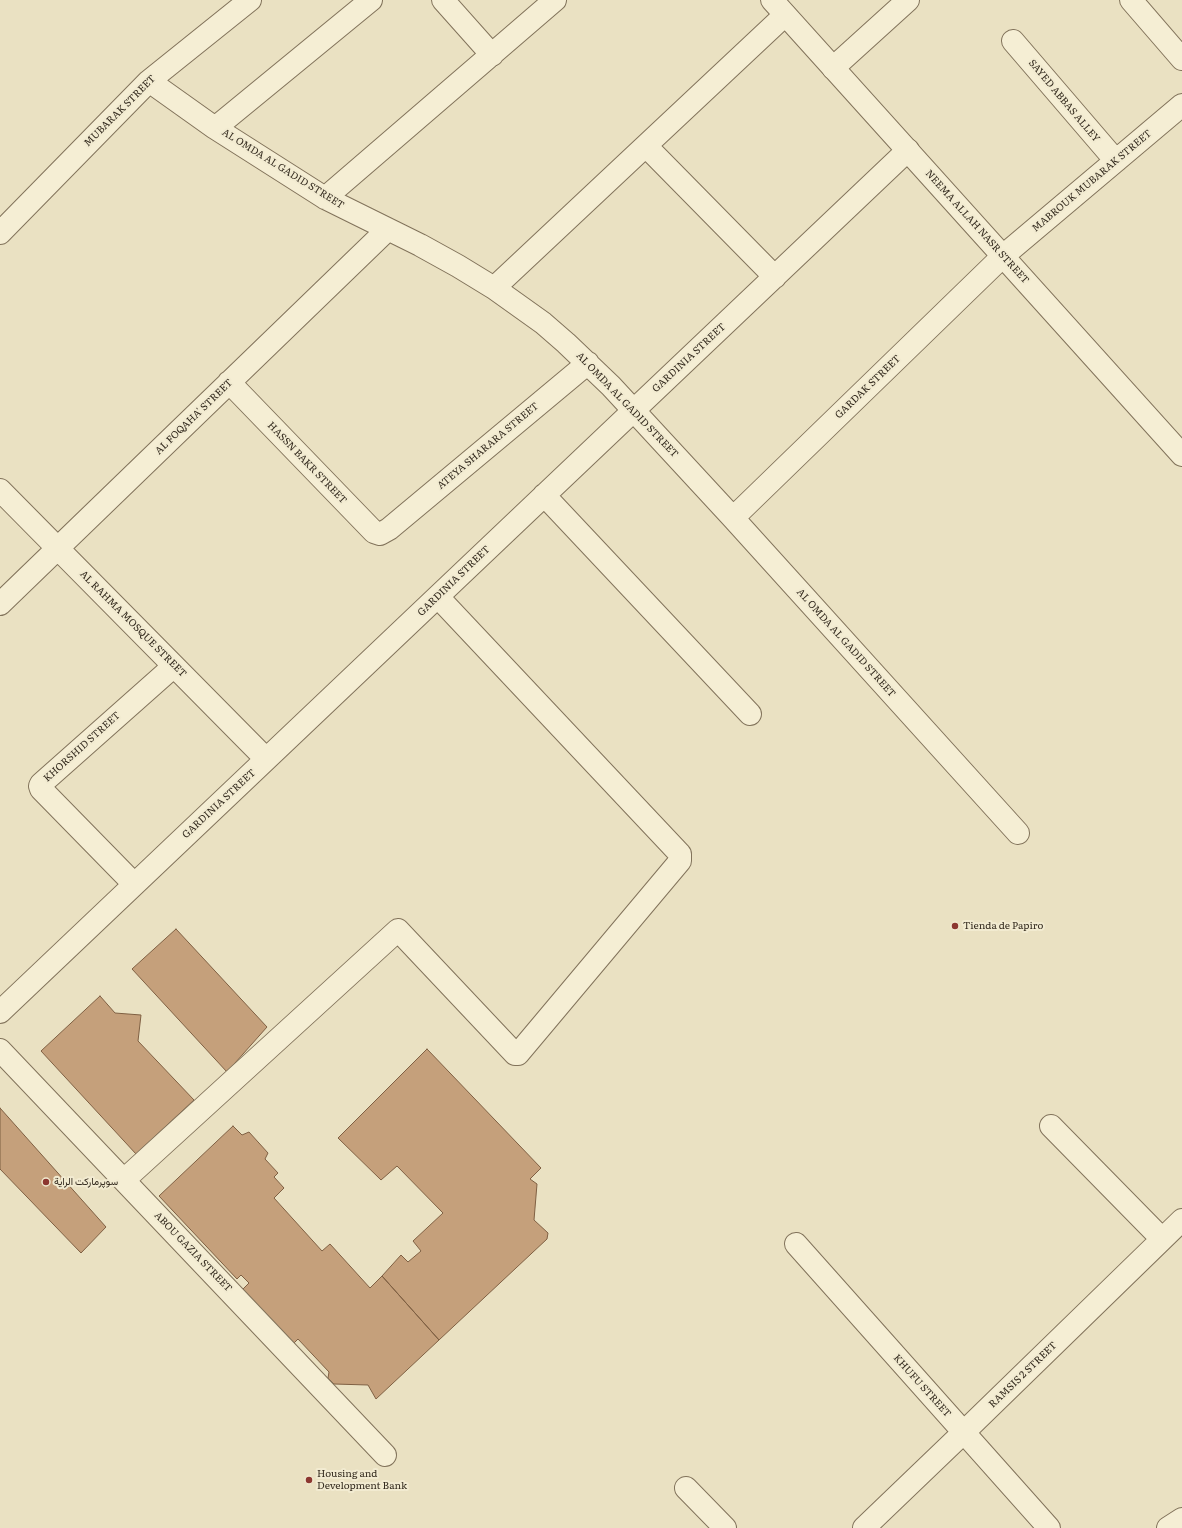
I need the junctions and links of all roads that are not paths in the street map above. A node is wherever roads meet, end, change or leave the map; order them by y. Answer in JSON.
{"nodes":[{"id":1,"x":250,"y":0,"type":"edge"},
{"id":2,"x":371,"y":0,"type":"edge"},
{"id":3,"x":443,"y":0,"type":"edge"},
{"id":4,"x":555,"y":0,"type":"edge"},
{"id":5,"x":908,"y":0,"type":"edge"},
{"id":6,"x":1131,"y":0,"type":"edge"},
{"id":7,"x":778,"y":7,"type":"edge"},
{"id":8,"x":1013,"y":41,"type":"dead end"},
{"id":9,"x":492,"y":55,"type":"junction"},
{"id":10,"x":1182,"y":59,"type":"edge"},
{"id":11,"x":834,"y":68,"type":"junction"},
{"id":12,"x":149,"y":81,"type":"junction"},
{"id":13,"x":1182,"y":106,"type":"edge"},
{"id":14,"x":215,"y":128,"type":"junction"},
{"id":15,"x":646,"y":146,"type":"junction"},
{"id":16,"x":908,"y":150,"type":"junction"},
{"id":17,"x":1116,"y":161,"type":"junction"},
{"id":18,"x":326,"y":198,"type":"junction"},
{"id":19,"x":387,"y":230,"type":"junction"},
{"id":20,"x":0,"y":233,"type":"edge"},
{"id":21,"x":1003,"y":256,"type":"junction"},
{"id":22,"x":775,"y":277,"type":"junction"},
{"id":23,"x":494,"y":288,"type":"junction"},
{"id":24,"x":588,"y":363,"type":"junction"},
{"id":25,"x":230,"y":382,"type":"junction"},
{"id":26,"x":634,"y":410,"type":"junction"},
{"id":27,"x":1182,"y":455,"type":"edge"},
{"id":28,"x":0,"y":490,"type":"edge"},
{"id":29,"x":544,"y":495,"type":"junction"},
{"id":30,"x":733,"y":518,"type":"junction"},
{"id":31,"x":389,"y":529,"type":"joint"},
{"id":32,"x":58,"y":548,"type":"junction"},
{"id":33,"x":438,"y":597,"type":"junction"},
{"id":34,"x":0,"y":604,"type":"edge"},
{"id":35,"x":174,"y":666,"type":"junction"},
{"id":36,"x":750,"y":714,"type":"dead end"},
{"id":37,"x":266,"y":759,"type":"junction"},
{"id":38,"x":1018,"y":833,"type":"dead end"},
{"id":39,"x":134,"y":884,"type":"junction"},
{"id":40,"x":0,"y":1012,"type":"edge"},
{"id":41,"x":0,"y":1050,"type":"edge"},
{"id":42,"x":1051,"y":1126,"type":"dead end"},
{"id":43,"x":124,"y":1180,"type":"junction"},
{"id":44,"x":1182,"y":1220,"type":"edge"},
{"id":45,"x":1162,"y":1239,"type":"junction"},
{"id":46,"x":796,"y":1244,"type":"dead end"},
{"id":47,"x":964,"y":1432,"type":"junction"},
{"id":48,"x":385,"y":1455,"type":"dead end"},
{"id":49,"x":686,"y":1488,"type":"dead end"},
{"id":50,"x":1182,"y":1519,"type":"edge"},
{"id":51,"x":725,"y":1528,"type":"edge"},
{"id":52,"x":864,"y":1528,"type":"edge"},
{"id":53,"x":1049,"y":1528,"type":"edge"},
{"id":54,"x":1168,"y":1528,"type":"edge"}],
"edges":[{"from":1,"to":12,"type":"street","name":"MUBARAK STREET"},
{"from":2,"to":14,"type":"street"},
{"from":3,"to":9,"type":"street"},
{"from":4,"to":9,"type":"street"},
{"from":5,"to":11,"type":"street"},
{"from":6,"to":10,"type":"street"},
{"from":7,"to":11,"type":"street","name":"NEEMA ALLAH NASR STREET"},
{"from":7,"to":15,"type":"street"},
{"from":8,"to":17,"type":"street","name":"SAYED ABBAS ALLEY"},
{"from":9,"to":18,"type":"street"},
{"from":11,"to":16,"type":"street","name":"NEEMA ALLAH NASR STREET"},
{"from":12,"to":14,"type":"street","name":"AL OMDA AL GADID STREET"},
{"from":12,"to":20,"type":"street","name":"MUBARAK STREET"},
{"from":13,"to":17,"type":"street","name":"MABROUK MUBARAK STREET"},
{"from":14,"to":18,"type":"street","name":"AL OMDA AL GADID STREET"},
{"from":15,"to":22,"type":"street"},
{"from":15,"to":23,"type":"street"},
{"from":16,"to":21,"type":"street","name":"NEEMA ALLAH NASR STREET"},
{"from":16,"to":22,"type":"street","name":"GARDINIA STREET"},
{"from":17,"to":21,"type":"street","name":"MABROUK MUBARAK STREET"},
{"from":18,"to":19,"type":"street","name":"AL OMDA AL GADID STREET"},
{"from":19,"to":23,"type":"street","name":"AL OMDA AL GADID STREET"},
{"from":19,"to":25,"type":"street","name":"AL FOQAHA' STREET"},
{"from":21,"to":27,"type":"street","name":"NEEMA ALLAH NASR STREET"},
{"from":21,"to":30,"type":"street","name":"GARDAK STREET"},
{"from":22,"to":26,"type":"street","name":"GARDINIA STREET"},
{"from":23,"to":24,"type":"street","name":"AL OMDA AL GADID STREET"},
{"from":24,"to":26,"type":"street","name":"AL OMDA AL GADID STREET"},
{"from":24,"to":31,"type":"street","name":"ATEYA SHARARA STREET"},
{"from":25,"to":31,"type":"street","name":"HASSN BAKR STREET"},
{"from":25,"to":32,"type":"street","name":"AL FOQAHA' STREET"},
{"from":26,"to":29,"type":"street","name":"GARDINIA STREET"},
{"from":26,"to":30,"type":"street","name":"AL OMDA AL GADID STREET"},
{"from":28,"to":32,"type":"street","name":"AL RAHMA MOSQUE STREET"},
{"from":29,"to":33,"type":"street","name":"GARDINIA STREET"},
{"from":29,"to":36,"type":"street"},
{"from":30,"to":38,"type":"street","name":"AL OMDA AL GADID STREET"},
{"from":32,"to":34,"type":"street","name":"AL FOQAHA' STREET"},
{"from":32,"to":35,"type":"street","name":"AL RAHMA MOSQUE STREET"},
{"from":33,"to":37,"type":"street","name":"GARDINIA STREET"},
{"from":33,"to":43,"type":"street"},
{"from":35,"to":37,"type":"street","name":"AL RAHMA MOSQUE STREET"},
{"from":35,"to":39,"type":"street","name":"KHORSHID STREET"},
{"from":37,"to":39,"type":"street","name":"GARDINIA STREET"},
{"from":39,"to":40,"type":"street","name":"GARDINIA STREET"},
{"from":41,"to":43,"type":"street","name":"ABOU GAZIA STREET"},
{"from":42,"to":45,"type":"street"},
{"from":43,"to":48,"type":"street","name":"ABOU GAZIA STREET"},
{"from":44,"to":45,"type":"street","name":"RAMSIS 2 STREET"},
{"from":45,"to":47,"type":"street","name":"RAMSIS 2 STREET"},
{"from":46,"to":47,"type":"street","name":"KHUFU STREET"},
{"from":47,"to":52,"type":"street","name":"RAMSIS 2 STREET"},
{"from":47,"to":53,"type":"street","name":"KHUFU STREET"},
{"from":49,"to":51,"type":"street"},
{"from":50,"to":54,"type":"street"}]}
